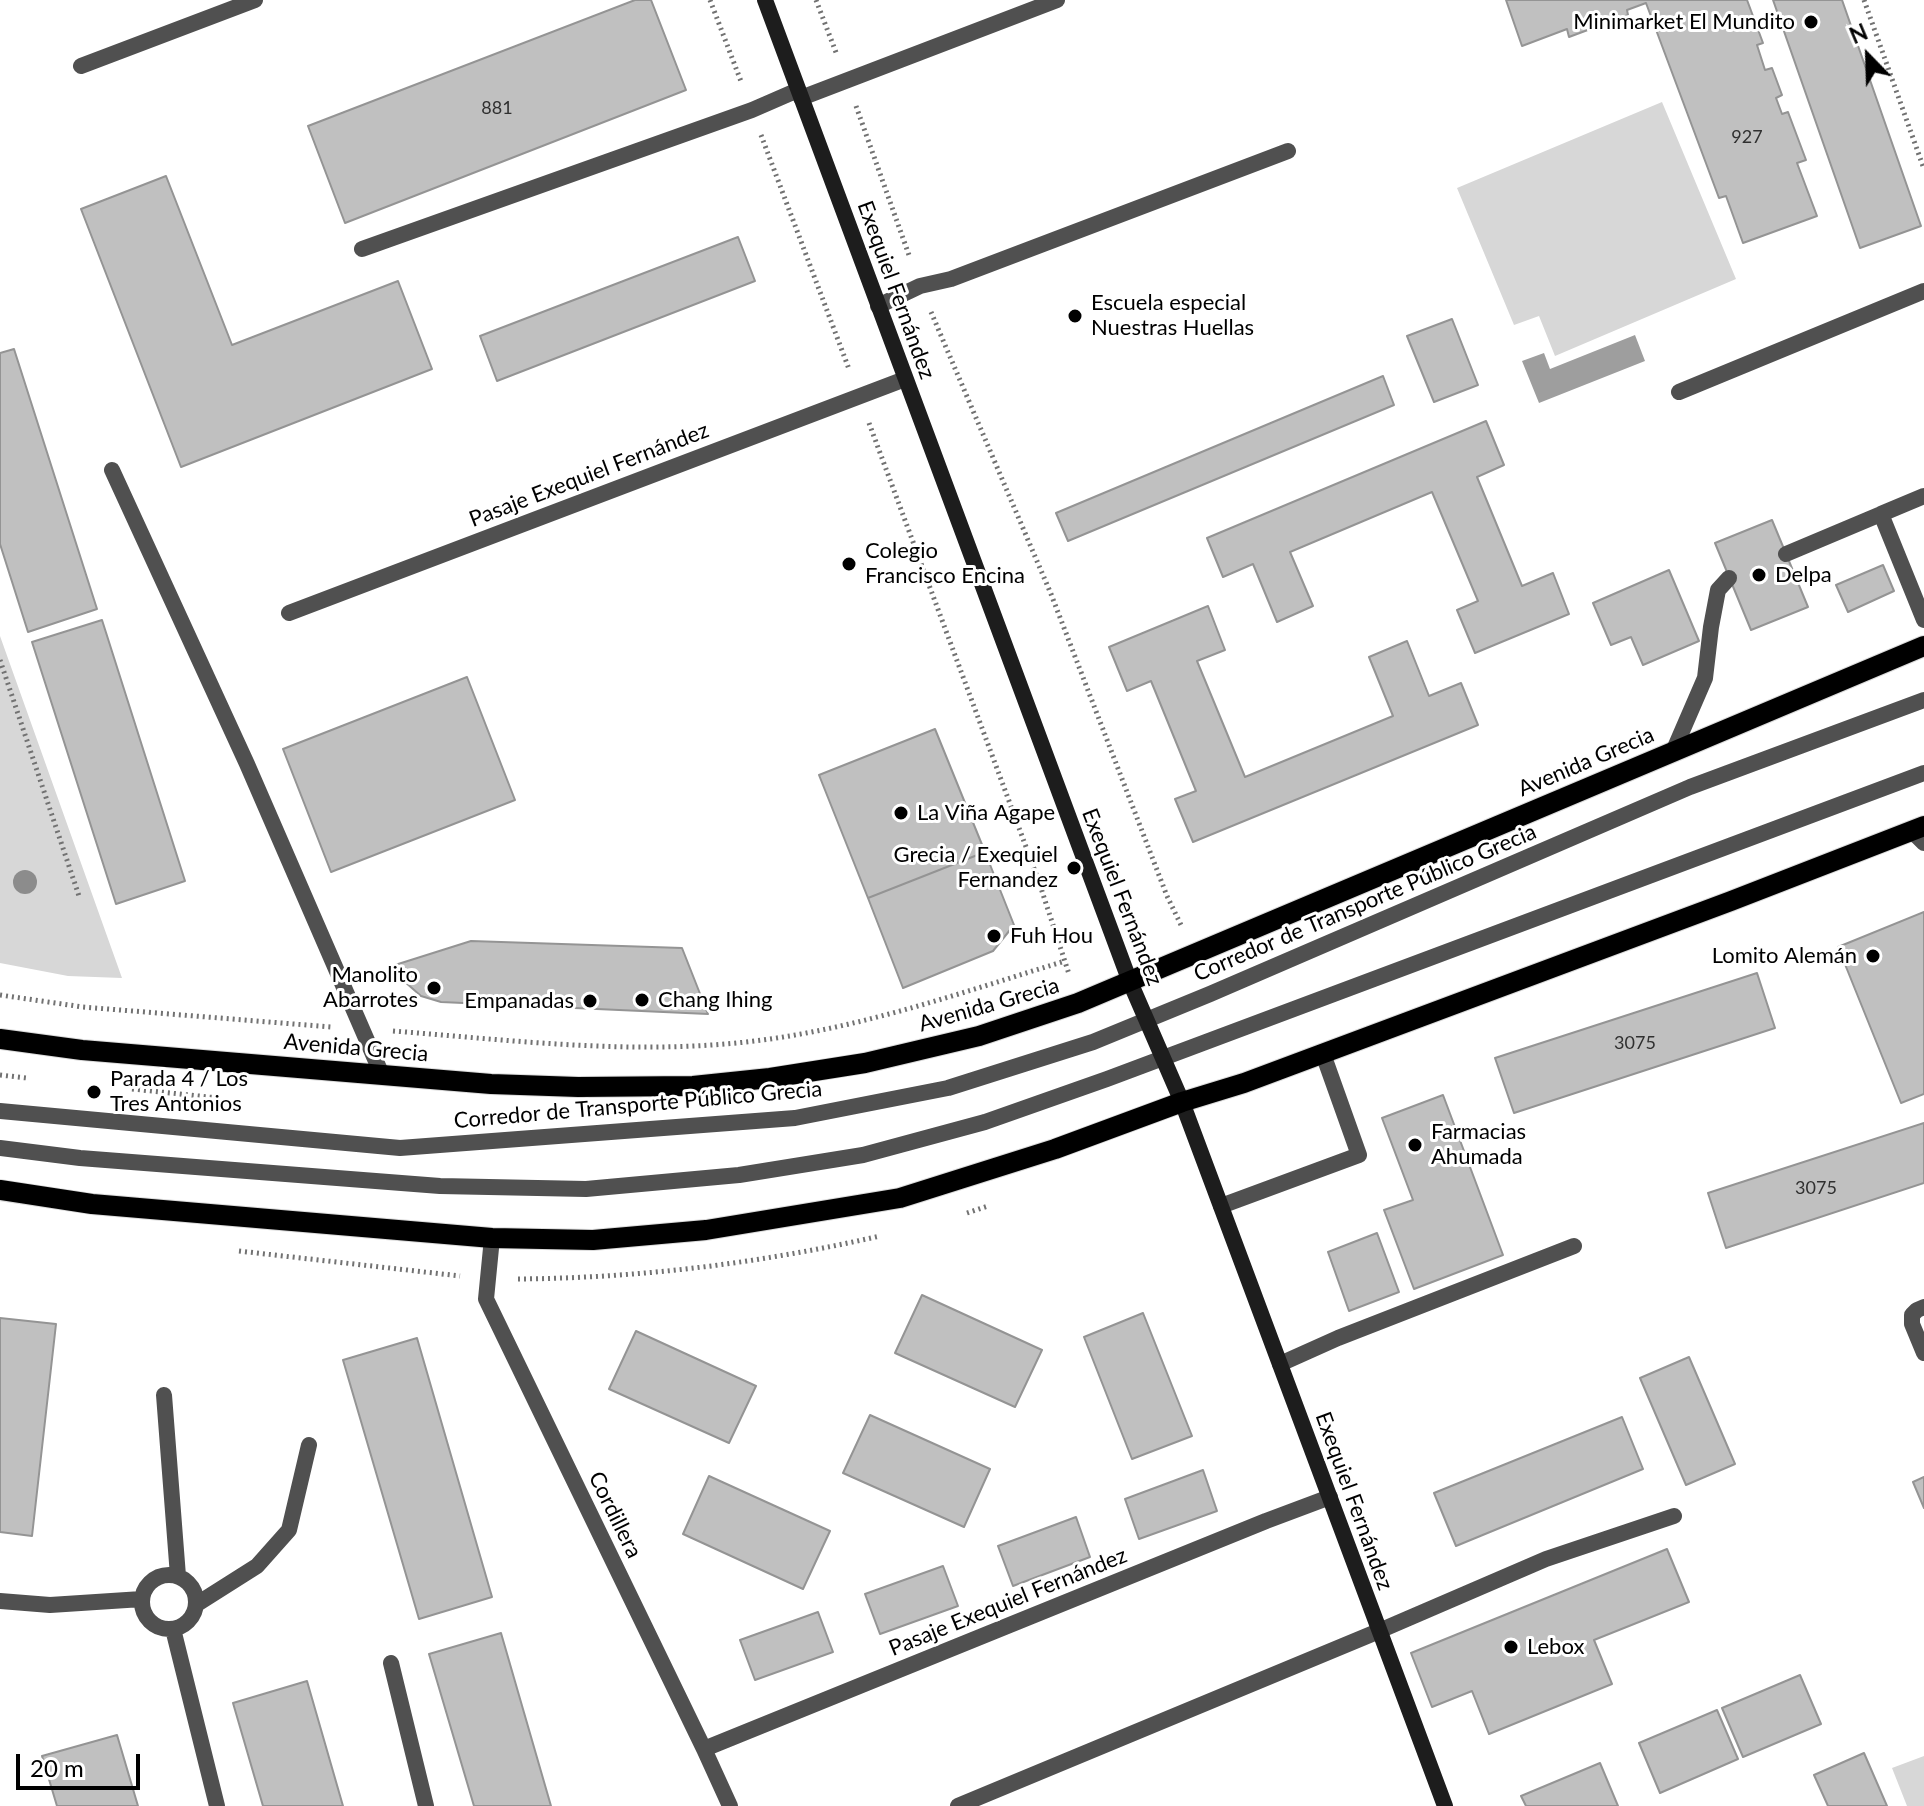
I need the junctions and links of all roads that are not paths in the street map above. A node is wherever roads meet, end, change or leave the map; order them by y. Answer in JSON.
{"nodes":[{"id":1,"x":255,"y":0,"type":"edge"},
{"id":2,"x":765,"y":0,"type":"edge"},
{"id":3,"x":1057,"y":0,"type":"edge"},
{"id":4,"x":81,"y":66,"type":"dead end"},
{"id":5,"x":800,"y":94,"type":"junction"},
{"id":6,"x":1288,"y":151,"type":"dead end"},
{"id":7,"x":362,"y":249,"type":"dead end"},
{"id":8,"x":1924,"y":291,"type":"edge"},
{"id":9,"x":878,"y":306,"type":"junction"},
{"id":10,"x":905,"y":379,"type":"junction"},
{"id":11,"x":1679,"y":392,"type":"dead end"},
{"id":12,"x":112,"y":470,"type":"dead end"},
{"id":13,"x":1924,"y":496,"type":"edge"},
{"id":14,"x":1881,"y":514,"type":"junction"},
{"id":15,"x":1786,"y":554,"type":"dead end"},
{"id":16,"x":1729,"y":578,"type":"dead end"},
{"id":17,"x":289,"y":613,"type":"dead end"},
{"id":18,"x":1924,"y":620,"type":"edge"},
{"id":19,"x":1924,"y":646,"type":"edge"},
{"id":20,"x":1924,"y":700,"type":"edge"},
{"id":21,"x":1673,"y":752,"type":"junction"},
{"id":22,"x":1924,"y":773,"type":"edge"},
{"id":23,"x":1920,"y":833,"type":"edge"},
{"id":24,"x":1130,"y":982,"type":"junction"},
{"id":25,"x":1146,"y":1021,"type":"junction"},
{"id":26,"x":0,"y":1039,"type":"edge"},
{"id":27,"x":1323,"y":1054,"type":"junction"},
{"id":28,"x":1162,"y":1058,"type":"junction"},
{"id":29,"x":382,"y":1075,"type":"junction"},
{"id":30,"x":1182,"y":1102,"type":"junction"},
{"id":31,"x":0,"y":1111,"type":"edge"},
{"id":32,"x":0,"y":1148,"type":"edge"},
{"id":33,"x":0,"y":1190,"type":"edge"},
{"id":34,"x":1221,"y":1206,"type":"junction"},
{"id":35,"x":492,"y":1238,"type":"junction"},
{"id":36,"x":1574,"y":1246,"type":"dead end"},
{"id":37,"x":1924,"y":1307,"type":"edge"},
{"id":38,"x":1924,"y":1353,"type":"edge"},
{"id":39,"x":1280,"y":1364,"type":"junction"},
{"id":40,"x":164,"y":1395,"type":"dead end"},
{"id":41,"x":309,"y":1445,"type":"dead end"},
{"id":42,"x":1330,"y":1497,"type":"junction"},
{"id":43,"x":1674,"y":1516,"type":"dead end"},
{"id":44,"x":178,"y":1576,"type":"junction"},
{"id":45,"x":142,"y":1599,"type":"junction"},
{"id":46,"x":0,"y":1601,"type":"edge"},
{"id":47,"x":197,"y":1604,"type":"junction"},
{"id":48,"x":173,"y":1629,"type":"junction"},
{"id":49,"x":1379,"y":1631,"type":"junction"},
{"id":50,"x":391,"y":1663,"type":"dead end"},
{"id":51,"x":704,"y":1749,"type":"junction"},
{"id":52,"x":217,"y":1806,"type":"edge"},
{"id":53,"x":426,"y":1806,"type":"edge"},
{"id":54,"x":730,"y":1806,"type":"edge"},
{"id":55,"x":958,"y":1806,"type":"edge"},
{"id":56,"x":1445,"y":1806,"type":"edge"}],
"edges":[{"from":1,"to":4,"type":"street"},
{"from":2,"to":5,"type":"street","name":"Exequiel Fernández"},
{"from":3,"to":5,"type":"street"},
{"from":5,"to":7,"type":"street"},
{"from":5,"to":9,"type":"street","name":"Exequiel Fernández"},
{"from":6,"to":9,"type":"street"},
{"from":8,"to":11,"type":"street"},
{"from":9,"to":10,"type":"street","name":"Exequiel Fernández"},
{"from":10,"to":17,"type":"street","name":"Pasaje Exequiel Fernández"},
{"from":10,"to":24,"type":"street","name":"Exequiel Fernández"},
{"from":12,"to":29,"type":"street"},
{"from":13,"to":14,"type":"street"},
{"from":14,"to":15,"type":"street"},
{"from":14,"to":18,"type":"street"},
{"from":16,"to":21,"type":"street"},
{"from":19,"to":21,"type":"main road","name":"Avenida Grecia"},
{"from":20,"to":25,"type":"street","name":"Corredor de Transporte Público Grecia"},
{"from":21,"to":24,"type":"main road","name":"Avenida Grecia"},
{"from":22,"to":28,"type":"street"},
{"from":23,"to":27,"type":"main road"},
{"from":24,"to":25,"type":"street","name":"Exequiel Fernández"},
{"from":24,"to":29,"type":"main road","name":"Avenida Grecia"},
{"from":25,"to":28,"type":"street","name":"Exequiel Fernández"},
{"from":25,"to":31,"type":"street","name":"Corredor de Transporte Público Grecia"},
{"from":26,"to":29,"type":"main road","name":"Avenida Grecia"},
{"from":27,"to":30,"type":"main road"},
{"from":27,"to":34,"type":"street"},
{"from":28,"to":30,"type":"street","name":"Exequiel Fernández"},
{"from":28,"to":32,"type":"street"},
{"from":30,"to":34,"type":"street","name":"Exequiel Fernández"},
{"from":30,"to":35,"type":"main road"},
{"from":33,"to":35,"type":"main road"},
{"from":34,"to":39,"type":"street","name":"Exequiel Fernández"},
{"from":35,"to":51,"type":"street","name":"Cordillera"},
{"from":36,"to":39,"type":"street"},
{"from":37,"to":38,"type":"street"},
{"from":39,"to":42,"type":"street","name":"Exequiel Fernández"},
{"from":40,"to":44,"type":"street"},
{"from":41,"to":47,"type":"street"},
{"from":42,"to":49,"type":"street","name":"Exequiel Fernández"},
{"from":42,"to":51,"type":"street","name":"Pasaje Exequiel Fernández"},
{"from":43,"to":49,"type":"street"},
{"from":44,"to":45,"type":"street"},
{"from":44,"to":47,"type":"street"},
{"from":45,"to":46,"type":"street"},
{"from":45,"to":48,"type":"street"},
{"from":47,"to":48,"type":"street"},
{"from":48,"to":52,"type":"street"},
{"from":49,"to":55,"type":"street"},
{"from":49,"to":56,"type":"street","name":"Exequiel Fernández"},
{"from":50,"to":53,"type":"street"},
{"from":51,"to":54,"type":"street","name":"Cordillera"}]}
